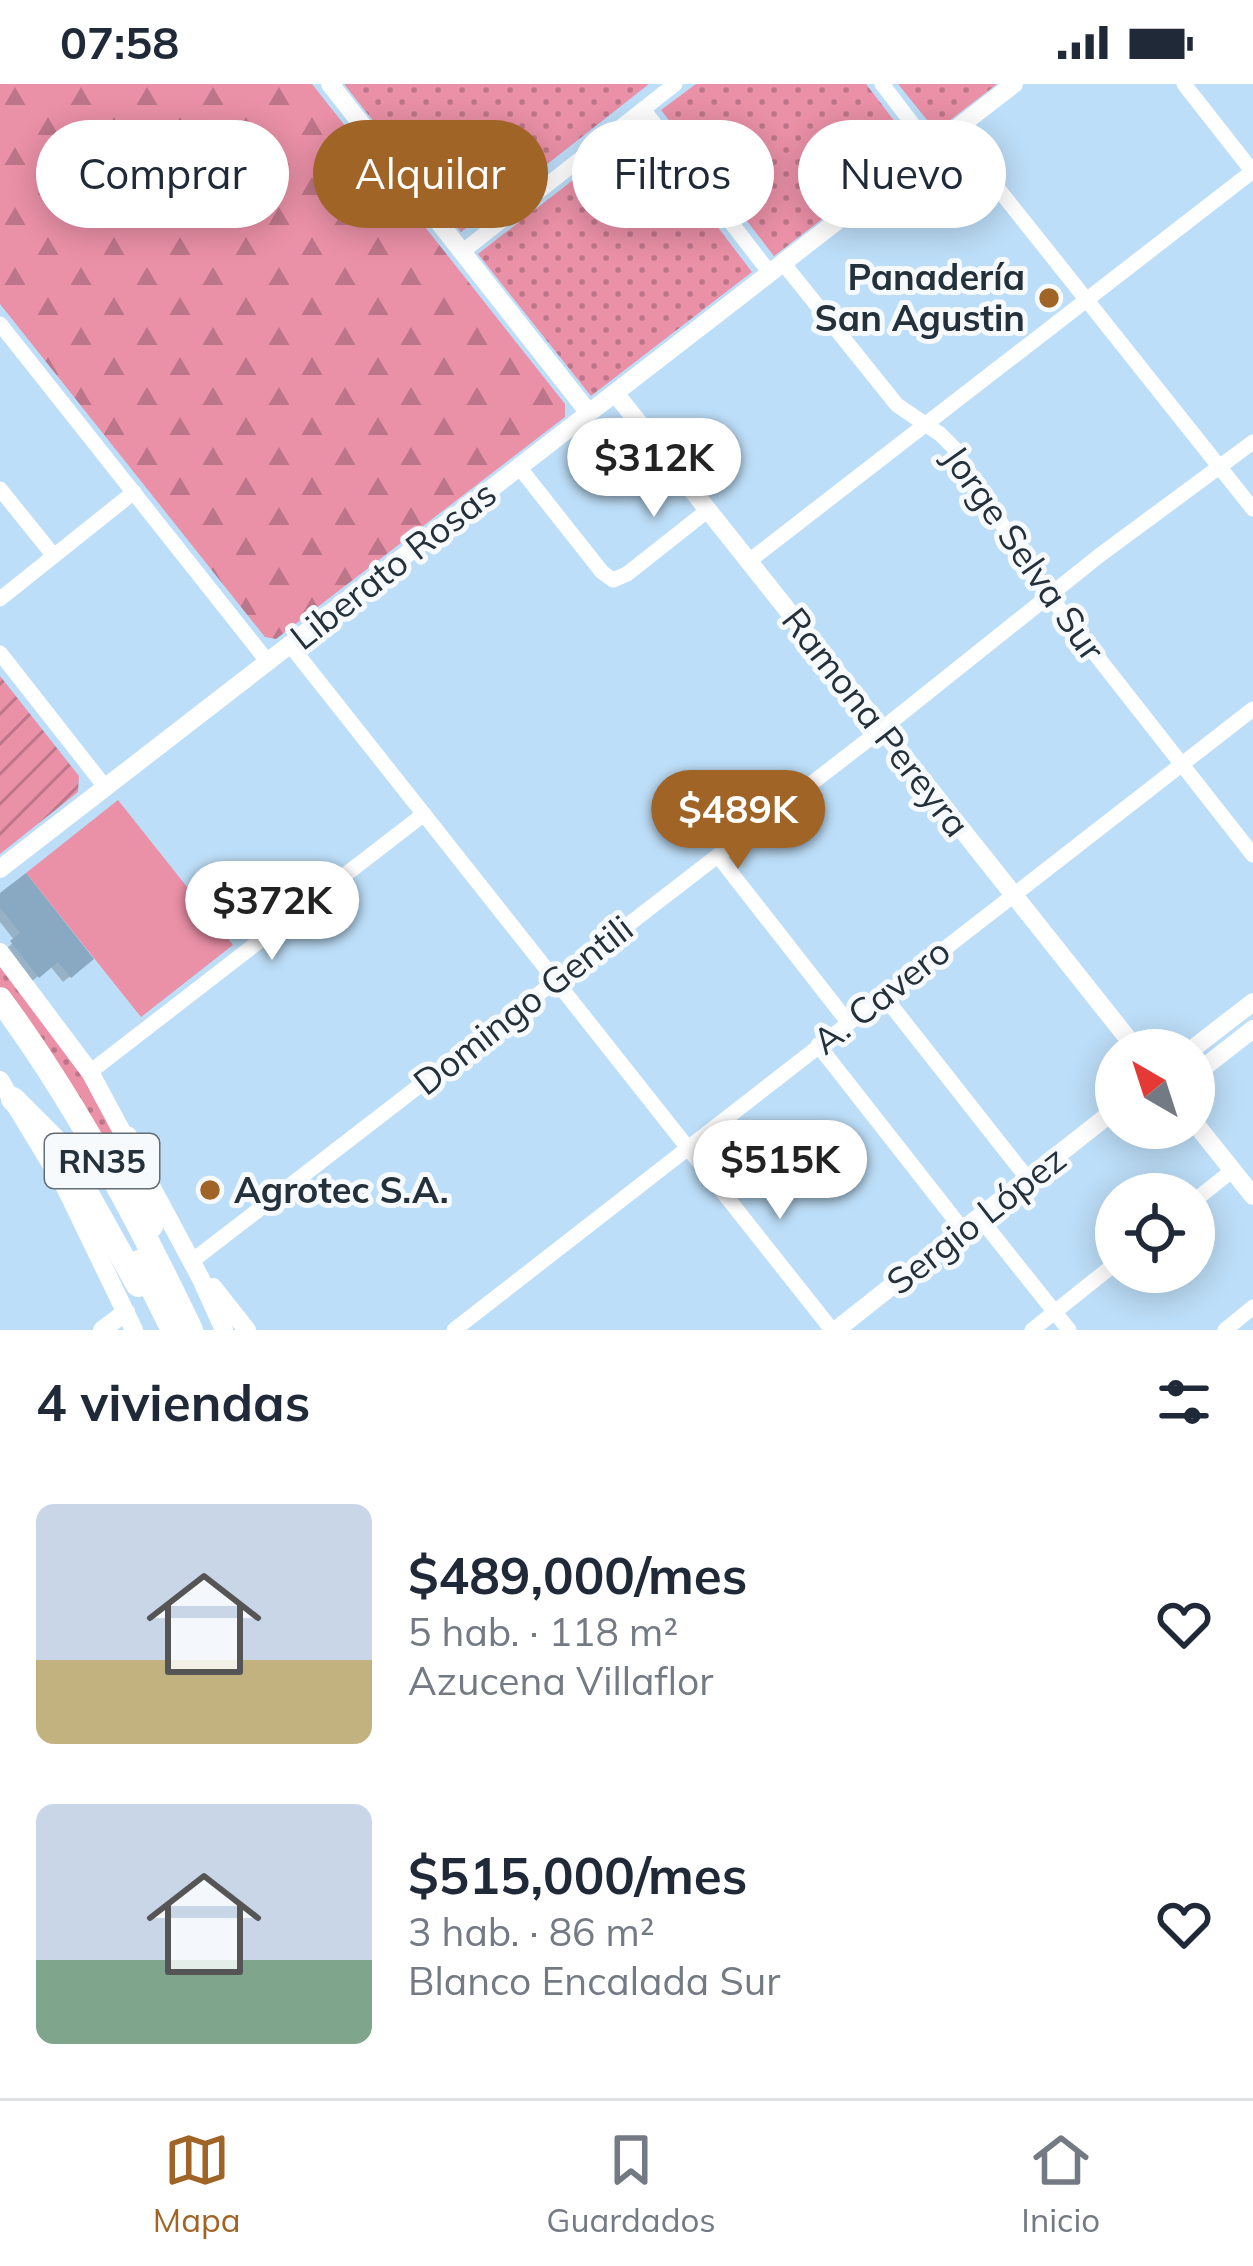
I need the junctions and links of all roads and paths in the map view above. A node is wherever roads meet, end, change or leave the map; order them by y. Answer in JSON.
{"nodes":[{"id":1,"x":330,"y":84,"type":"edge"},
{"id":2,"x":675,"y":84,"type":"edge"},
{"id":3,"x":881,"y":84,"type":"edge"},
{"id":4,"x":1014,"y":84,"type":"edge"},
{"id":5,"x":1184,"y":84,"type":"edge"},
{"id":6,"x":643,"y":109,"type":"junction"},
{"id":7,"x":909,"y":120,"type":"edge"},
{"id":8,"x":968,"y":120,"type":"edge"},
{"id":9,"x":1253,"y":171,"type":"edge"},
{"id":10,"x":1006,"y":198,"type":"edge"},
{"id":11,"x":828,"y":228,"type":"edge"},
{"id":12,"x":462,"y":252,"type":"junction"},
{"id":13,"x":776,"y":268,"type":"junction"},
{"id":14,"x":1087,"y":300,"type":"junction"},
{"id":15,"x":0,"y":324,"type":"edge"},
{"id":16,"x":615,"y":393,"type":"junction"},
{"id":17,"x":589,"y":413,"type":"junction"},
{"id":18,"x":925,"y":425,"type":"junction"},
{"id":19,"x":1253,"y":442,"type":"edge"},
{"id":20,"x":519,"y":467,"type":"junction"},
{"id":21,"x":1219,"y":467,"type":"junction"},
{"id":22,"x":0,"y":489,"type":"edge"},
{"id":23,"x":134,"y":493,"type":"junction"},
{"id":24,"x":708,"y":509,"type":"junction"},
{"id":25,"x":1253,"y":509,"type":"edge"},
{"id":26,"x":54,"y":556,"type":"junction"},
{"id":27,"x":749,"y":561,"type":"junction"},
{"id":28,"x":1049,"y":596,"type":"junction"},
{"id":29,"x":0,"y":599,"type":"edge"},
{"id":30,"x":290,"y":645,"type":"junction"},
{"id":31,"x":0,"y":653,"type":"edge"},
{"id":32,"x":268,"y":662,"type":"junction"},
{"id":33,"x":1253,"y":709,"type":"edge"},
{"id":34,"x":882,"y":729,"type":"junction"},
{"id":35,"x":1181,"y":764,"type":"junction"},
{"id":36,"x":106,"y":788,"type":"junction"},
{"id":37,"x":424,"y":814,"type":"junction"},
{"id":38,"x":718,"y":856,"type":"junction"},
{"id":39,"x":1253,"y":856,"type":"edge"},
{"id":40,"x":0,"y":869,"type":"edge"},
{"id":41,"x":1013,"y":894,"type":"junction"},
{"id":42,"x":0,"y":952,"type":"edge"},
{"id":43,"x":556,"y":980,"type":"junction"},
{"id":44,"x":883,"y":995,"type":"junction"},
{"id":45,"x":0,"y":999,"type":"edge"},
{"id":46,"x":1253,"y":1001,"type":"edge"},
{"id":47,"x":848,"y":1022,"type":"junction"},
{"id":48,"x":0,"y":1028,"type":"edge"},
{"id":49,"x":1120,"y":1029,"type":"edge"},
{"id":50,"x":1253,"y":1029,"type":"edge"},
{"id":51,"x":1215,"y":1031,"type":"edge"},
{"id":52,"x":818,"y":1045,"type":"junction"},
{"id":53,"x":1215,"y":1059,"type":"edge"},
{"id":54,"x":90,"y":1072,"type":"junction"},
{"id":55,"x":7,"y":1089,"type":"edge"},
{"id":56,"x":1095,"y":1126,"type":"edge"},
{"id":57,"x":126,"y":1138,"type":"junction"},
{"id":58,"x":687,"y":1147,"type":"junction"},
{"id":59,"x":1215,"y":1148,"type":"edge"},
{"id":60,"x":1233,"y":1171,"type":"junction"},
{"id":61,"x":1028,"y":1179,"type":"junction"},
{"id":62,"x":1215,"y":1185,"type":"edge"},
{"id":63,"x":1253,"y":1196,"type":"edge"},
{"id":64,"x":971,"y":1223,"type":"junction"},
{"id":65,"x":192,"y":1261,"type":"junction"},
{"id":66,"x":1095,"y":1280,"type":"edge"},
{"id":67,"x":1253,"y":1307,"type":"edge"},
{"id":68,"x":1054,"y":1312,"type":"junction"},
{"id":69,"x":130,"y":1321,"type":"edge"},
{"id":70,"x":178,"y":1328,"type":"edge"},
{"id":71,"x":102,"y":1330,"type":"edge"},
{"id":72,"x":202,"y":1330,"type":"edge"},
{"id":73,"x":224,"y":1330,"type":"edge"},
{"id":74,"x":247,"y":1330,"type":"edge"},
{"id":75,"x":454,"y":1330,"type":"edge"},
{"id":76,"x":834,"y":1330,"type":"edge"},
{"id":77,"x":1032,"y":1330,"type":"edge"},
{"id":78,"x":1069,"y":1330,"type":"edge"},
{"id":79,"x":1225,"y":1330,"type":"edge"}],
"edges":[{"from":1,"to":12,"type":"street"},
{"from":2,"to":6,"type":"street"},
{"from":3,"to":7,"type":"street"},
{"from":4,"to":8,"type":"street","name":"Liberato Rosas"},
{"from":5,"to":9,"type":"street"},
{"from":6,"to":12,"type":"street"},
{"from":6,"to":13,"type":"street","name":"Jorge Selva Sur"},
{"from":9,"to":14,"type":"street"},
{"from":10,"to":14,"type":"street"},
{"from":11,"to":13,"type":"street","name":"Liberato Rosas"},
{"from":12,"to":17,"type":"street"},
{"from":13,"to":16,"type":"street","name":"Liberato Rosas"},
{"from":13,"to":18,"type":"street","name":"Jorge Selva Sur"},
{"from":14,"to":18,"type":"street"},
{"from":14,"to":21,"type":"street"},
{"from":15,"to":23,"type":"street"},
{"from":16,"to":17,"type":"street","name":"Liberato Rosas"},
{"from":16,"to":24,"type":"street","name":"Ramona Pereyra"},
{"from":17,"to":20,"type":"street","name":"Liberato Rosas"},
{"from":18,"to":27,"type":"street"},
{"from":18,"to":28,"type":"street","name":"Jorge Selva Sur"},
{"from":19,"to":21,"type":"street","name":"Domingo Gentili"},
{"from":20,"to":24,"type":"street"},
{"from":20,"to":30,"type":"street","name":"Liberato Rosas"},
{"from":21,"to":25,"type":"street"},
{"from":21,"to":28,"type":"street","name":"Domingo Gentili"},
{"from":22,"to":26,"type":"street"},
{"from":23,"to":26,"type":"street"},
{"from":23,"to":32,"type":"street"},
{"from":24,"to":27,"type":"street","name":"Ramona Pereyra"},
{"from":26,"to":29,"type":"street"},
{"from":27,"to":34,"type":"street","name":"Ramona Pereyra"},
{"from":28,"to":34,"type":"street","name":"Domingo Gentili"},
{"from":28,"to":35,"type":"street","name":"Jorge Selva Sur"},
{"from":30,"to":32,"type":"street","name":"Liberato Rosas"},
{"from":30,"to":37,"type":"street"},
{"from":31,"to":36,"type":"street"},
{"from":32,"to":36,"type":"street","name":"Liberato Rosas"},
{"from":33,"to":35,"type":"street","name":"A. Cavero"},
{"from":34,"to":38,"type":"street","name":"Domingo Gentili"},
{"from":34,"to":41,"type":"street","name":"Ramona Pereyra"},
{"from":35,"to":39,"type":"street","name":"Jorge Selva Sur"},
{"from":35,"to":41,"type":"street","name":"A. Cavero"},
{"from":36,"to":40,"type":"street","name":"Liberato Rosas"},
{"from":37,"to":43,"type":"street"},
{"from":37,"to":54,"type":"street"},
{"from":38,"to":43,"type":"street","name":"Domingo Gentili"},
{"from":38,"to":47,"type":"street"},
{"from":41,"to":44,"type":"street","name":"A. Cavero"},
{"from":41,"to":49,"type":"street","name":"Ramona Pereyra"},
{"from":42,"to":54,"type":"street"},
{"from":43,"to":58,"type":"street"},
{"from":43,"to":65,"type":"street","name":"Domingo Gentili"},
{"from":44,"to":47,"type":"street","name":"A. Cavero"},
{"from":44,"to":61,"type":"street"},
{"from":45,"to":70,"type":"highway","number":"RN35"},
{"from":46,"to":51,"type":"street"},
{"from":47,"to":52,"type":"street","name":"A. Cavero"},
{"from":48,"to":70,"type":"highway","number":"RN35"},
{"from":50,"to":53,"type":"street"},
{"from":52,"to":58,"type":"street","name":"A. Cavero"},
{"from":52,"to":64,"type":"street"},
{"from":54,"to":57,"type":"street"},
{"from":55,"to":69,"type":"street"},
{"from":55,"to":70,"type":"highway"},
{"from":56,"to":61,"type":"street","name":"Sergio López"},
{"from":57,"to":65,"type":"street"},
{"from":57,"to":72,"type":"highway"},
{"from":58,"to":75,"type":"street","name":"A. Cavero"},
{"from":58,"to":76,"type":"street"},
{"from":59,"to":60,"type":"street"},
{"from":60,"to":62,"type":"street"},
{"from":60,"to":63,"type":"street"},
{"from":61,"to":64,"type":"street","name":"Sergio López"},
{"from":64,"to":68,"type":"street"},
{"from":64,"to":76,"type":"street","name":"Sergio López"},
{"from":65,"to":73,"type":"street"},
{"from":65,"to":74,"type":"street"},
{"from":66,"to":68,"type":"street"},
{"from":67,"to":79,"type":"street"},
{"from":68,"to":77,"type":"street"},
{"from":68,"to":78,"type":"street"},
{"from":69,"to":71,"type":"street"}]}
